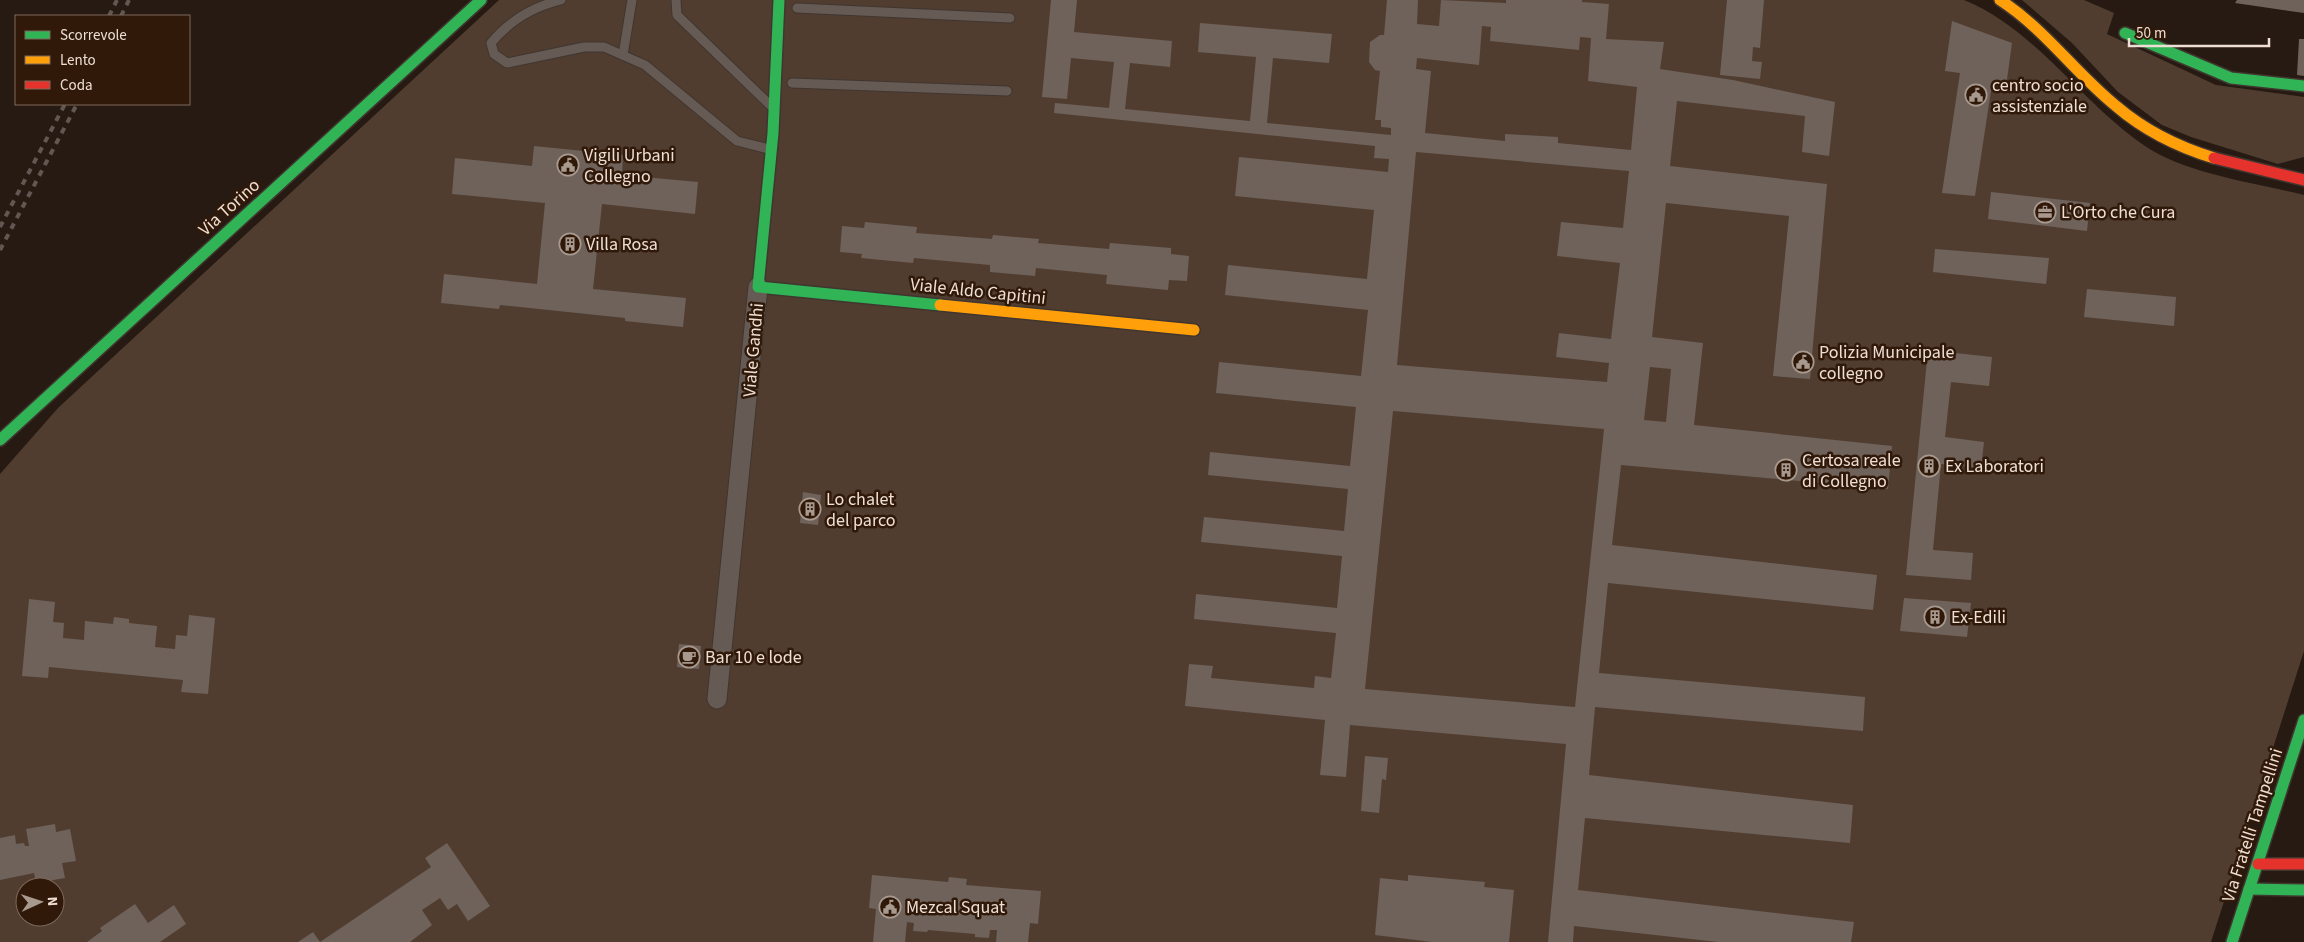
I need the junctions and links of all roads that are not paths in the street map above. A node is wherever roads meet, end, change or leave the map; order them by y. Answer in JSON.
{"nodes":[{"id":1,"x":561,"y":0,"type":"edge"},
{"id":2,"x":632,"y":0,"type":"edge"},
{"id":3,"x":676,"y":0,"type":"edge"},
{"id":4,"x":2000,"y":0,"type":"edge"},
{"id":5,"x":478,"y":1,"type":"edge"},
{"id":6,"x":776,"y":1,"type":"edge"},
{"id":7,"x":797,"y":8,"type":"dead end"},
{"id":8,"x":1010,"y":18,"type":"dead end"},
{"id":9,"x":2125,"y":34,"type":"dead end"},
{"id":10,"x":623,"y":55,"type":"junction"},
{"id":11,"x":792,"y":83,"type":"dead end"},
{"id":12,"x":2304,"y":86,"type":"edge"},
{"id":13,"x":1007,"y":91,"type":"dead end"},
{"id":14,"x":773,"y":108,"type":"junction"},
{"id":15,"x":772,"y":150,"type":"junction"},
{"id":16,"x":2304,"y":180,"type":"edge"},
{"id":17,"x":758,"y":287,"type":"junction"},
{"id":18,"x":1194,"y":330,"type":"dead end"},
{"id":19,"x":0,"y":440,"type":"edge"},
{"id":20,"x":717,"y":699,"type":"dead end"},
{"id":21,"x":2304,"y":720,"type":"edge"},
{"id":22,"x":2258,"y":864,"type":"junction"},
{"id":23,"x":2304,"y":864,"type":"edge"},
{"id":24,"x":2249,"y":889,"type":"junction"},
{"id":25,"x":2304,"y":890,"type":"edge"},
{"id":26,"x":2232,"y":942,"type":"edge"}],
"edges":[{"from":1,"to":10,"type":"lane"},
{"from":2,"to":10,"type":"lane"},
{"from":3,"to":14,"type":"lane"},
{"from":4,"to":16,"type":"street"},
{"from":5,"to":19,"type":"street","name":"Via Torino"},
{"from":6,"to":14,"type":"street","name":"Viale Gandhi"},
{"from":7,"to":8,"type":"lane"},
{"from":9,"to":12,"type":"street"},
{"from":10,"to":15,"type":"lane"},
{"from":11,"to":13,"type":"lane"},
{"from":14,"to":15,"type":"street","name":"Viale Gandhi"},
{"from":15,"to":17,"type":"street","name":"Viale Gandhi"},
{"from":17,"to":18,"type":"street","name":"Viale Aldo Capitini"},
{"from":17,"to":20,"type":"street","name":"Viale Gandhi"},
{"from":21,"to":22,"type":"street","name":"Via Fratelli Tampellini"},
{"from":22,"to":23,"type":"street"},
{"from":22,"to":24,"type":"street","name":"Via Fratelli Tampellini"},
{"from":24,"to":25,"type":"street"},
{"from":24,"to":26,"type":"street","name":"Via Fratelli Tampellini"}]}
